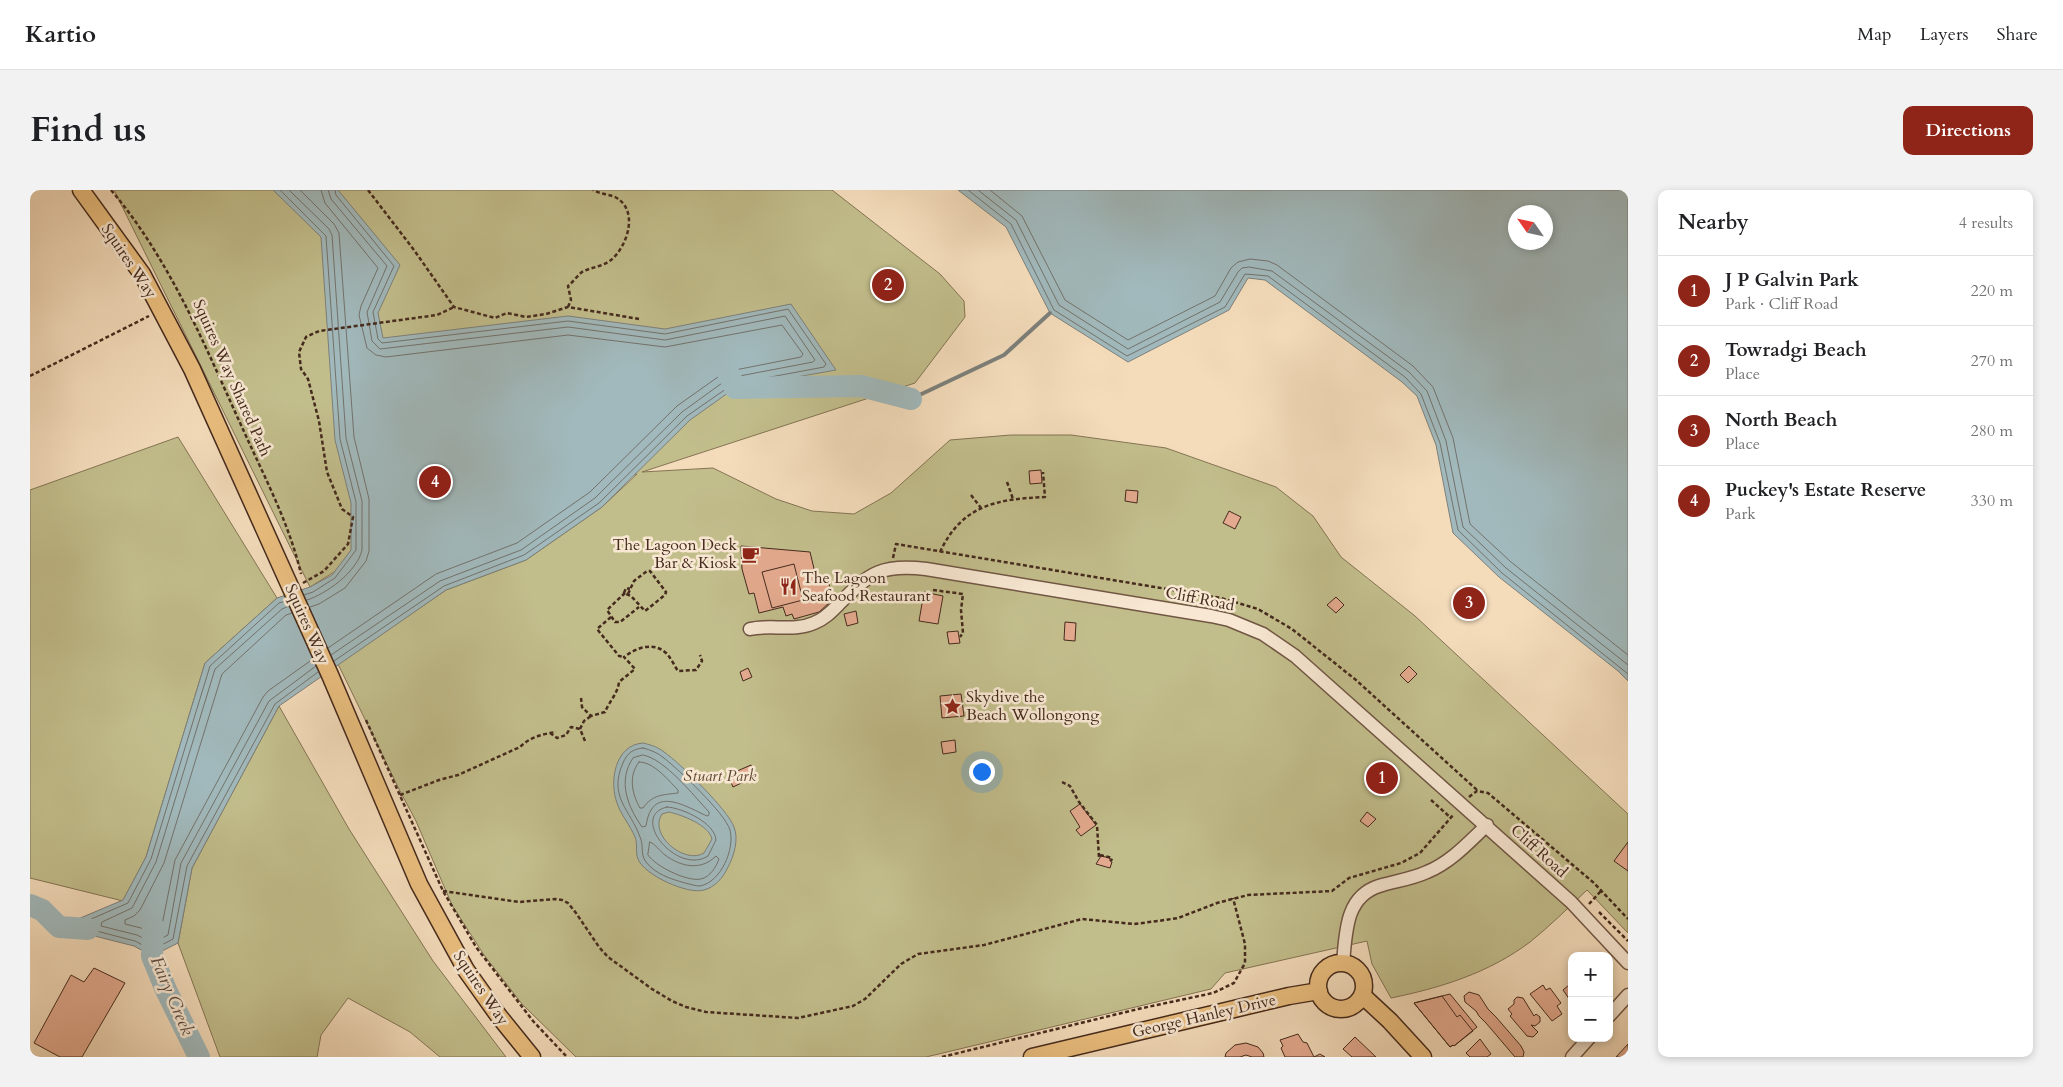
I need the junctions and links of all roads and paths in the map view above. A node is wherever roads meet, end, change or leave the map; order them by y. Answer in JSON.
{"nodes":[{"id":1,"x":81,"y":190,"type":"edge"},
{"id":2,"x":111,"y":190,"type":"edge"},
{"id":3,"x":368,"y":190,"type":"edge"},
{"id":4,"x":593,"y":190,"type":"edge"},
{"id":5,"x":454,"y":307,"type":"junction"},
{"id":6,"x":568,"y":307,"type":"junction"},
{"id":7,"x":162,"y":310,"type":"junction"},
{"id":8,"x":640,"y":319,"type":"dead end"},
{"id":9,"x":30,"y":376,"type":"edge"},
{"id":10,"x":1043,"y":472,"type":"dead end"},
{"id":11,"x":1007,"y":482,"type":"dead end"},
{"id":12,"x":971,"y":495,"type":"dead end"},
{"id":13,"x":1013,"y":499,"type":"junction"},
{"id":14,"x":981,"y":508,"type":"junction"},
{"id":15,"x":940,"y":552,"type":"junction"},
{"id":16,"x":890,"y":560,"type":"dead end"},
{"id":17,"x":303,"y":583,"type":"junction"},
{"id":18,"x":630,"y":589,"type":"junction"},
{"id":19,"x":933,"y":590,"type":"dead end"},
{"id":20,"x":300,"y":593,"type":"junction"},
{"id":21,"x":626,"y":594,"type":"junction"},
{"id":22,"x":639,"y":606,"type":"junction"},
{"id":23,"x":611,"y":617,"type":"junction"},
{"id":24,"x":750,"y":629,"type":"dead end"},
{"id":25,"x":960,"y":637,"type":"dead end"},
{"id":26,"x":700,"y":655,"type":"dead end"},
{"id":27,"x":624,"y":657,"type":"junction"},
{"id":28,"x":581,"y":698,"type":"dead end"},
{"id":29,"x":364,"y":716,"type":"dead end"},
{"id":30,"x":591,"y":716,"type":"junction"},
{"id":31,"x":580,"y":729,"type":"junction"},
{"id":32,"x":556,"y":732,"type":"dead end"},
{"id":33,"x":550,"y":733,"type":"junction"},
{"id":34,"x":585,"y":740,"type":"dead end"},
{"id":35,"x":1062,"y":782,"type":"dead end"},
{"id":36,"x":1477,"y":791,"type":"junction"},
{"id":37,"x":400,"y":795,"type":"junction"},
{"id":38,"x":1431,"y":800,"type":"dead end"},
{"id":39,"x":1463,"y":804,"type":"junction"},
{"id":40,"x":1451,"y":818,"type":"junction"},
{"id":41,"x":1487,"y":825,"type":"junction"},
{"id":42,"x":1111,"y":861,"type":"dead end"},
{"id":43,"x":443,"y":891,"type":"junction"},
{"id":44,"x":1601,"y":891,"type":"junction"},
{"id":45,"x":1233,"y":898,"type":"junction"},
{"id":46,"x":1628,"y":919,"type":"edge"},
{"id":47,"x":1628,"y":941,"type":"edge"},
{"id":48,"x":1628,"y":962,"type":"edge"},
{"id":49,"x":1342,"y":963,"type":"junction"},
{"id":50,"x":1318,"y":991,"type":"junction"},
{"id":51,"x":1362,"y":995,"type":"junction"},
{"id":52,"x":1628,"y":995,"type":"edge"},
{"id":53,"x":1613,"y":1012,"type":"edge"},
{"id":54,"x":1585,"y":1042,"type":"edge"},
{"id":55,"x":532,"y":1057,"type":"edge"},
{"id":56,"x":568,"y":1057,"type":"edge"},
{"id":57,"x":942,"y":1057,"type":"edge"},
{"id":58,"x":1032,"y":1057,"type":"edge"},
{"id":59,"x":1424,"y":1057,"type":"edge"},
{"id":60,"x":1572,"y":1057,"type":"edge"}],
"edges":[{"from":1,"to":7,"type":"main road","name":"Squires Way"},
{"from":2,"to":17,"type":"path","name":"Squires Way Shared Path"},
{"from":3,"to":5,"type":"path"},
{"from":4,"to":6,"type":"path"},
{"from":5,"to":6,"type":"path"},
{"from":5,"to":17,"type":"path"},
{"from":6,"to":8,"type":"path"},
{"from":7,"to":9,"type":"path"},
{"from":7,"to":20,"type":"main road","name":"Squires Way"},
{"from":10,"to":13,"type":"path"},
{"from":11,"to":13,"type":"path"},
{"from":12,"to":14,"type":"path"},
{"from":13,"to":14,"type":"path"},
{"from":14,"to":15,"type":"path"},
{"from":15,"to":16,"type":"path"},
{"from":15,"to":36,"type":"path"},
{"from":17,"to":20,"type":"path","name":"Squires Way Shared Path"},
{"from":18,"to":21,"type":"path"},
{"from":18,"to":21,"type":"path"},
{"from":18,"to":22,"type":"path"},
{"from":19,"to":25,"type":"path"},
{"from":20,"to":55,"type":"main road","name":"Squires Way"},
{"from":21,"to":22,"type":"path"},
{"from":21,"to":23,"type":"path"},
{"from":22,"to":23,"type":"path"},
{"from":23,"to":27,"type":"path"},
{"from":24,"to":39,"type":"street","name":"Cliff Road"},
{"from":26,"to":27,"type":"path"},
{"from":27,"to":30,"type":"path"},
{"from":28,"to":30,"type":"path"},
{"from":29,"to":37,"type":"path"},
{"from":30,"to":31,"type":"path"},
{"from":31,"to":33,"type":"path"},
{"from":31,"to":34,"type":"path"},
{"from":32,"to":33,"type":"path"},
{"from":33,"to":37,"type":"path"},
{"from":35,"to":42,"type":"path"},
{"from":36,"to":39,"type":"path"},
{"from":36,"to":44,"type":"path"},
{"from":37,"to":43,"type":"path"},
{"from":38,"to":40,"type":"path"},
{"from":39,"to":40,"type":"path"},
{"from":39,"to":41,"type":"street","name":"Cliff Road"},
{"from":40,"to":45,"type":"path"},
{"from":41,"to":48,"type":"street","name":"Cliff Road"},
{"from":41,"to":49,"type":"street"},
{"from":43,"to":45,"type":"path"},
{"from":43,"to":56,"type":"path"},
{"from":44,"to":46,"type":"path"},
{"from":44,"to":47,"type":"path"},
{"from":45,"to":57,"type":"path"},
{"from":49,"to":50,"type":"main road"},
{"from":49,"to":51,"type":"main road"},
{"from":50,"to":51,"type":"main road"},
{"from":50,"to":58,"type":"main road","name":"George Hanley Drive"},
{"from":51,"to":59,"type":"main road"},
{"from":52,"to":53,"type":"street"},
{"from":54,"to":60,"type":"street"}]}
